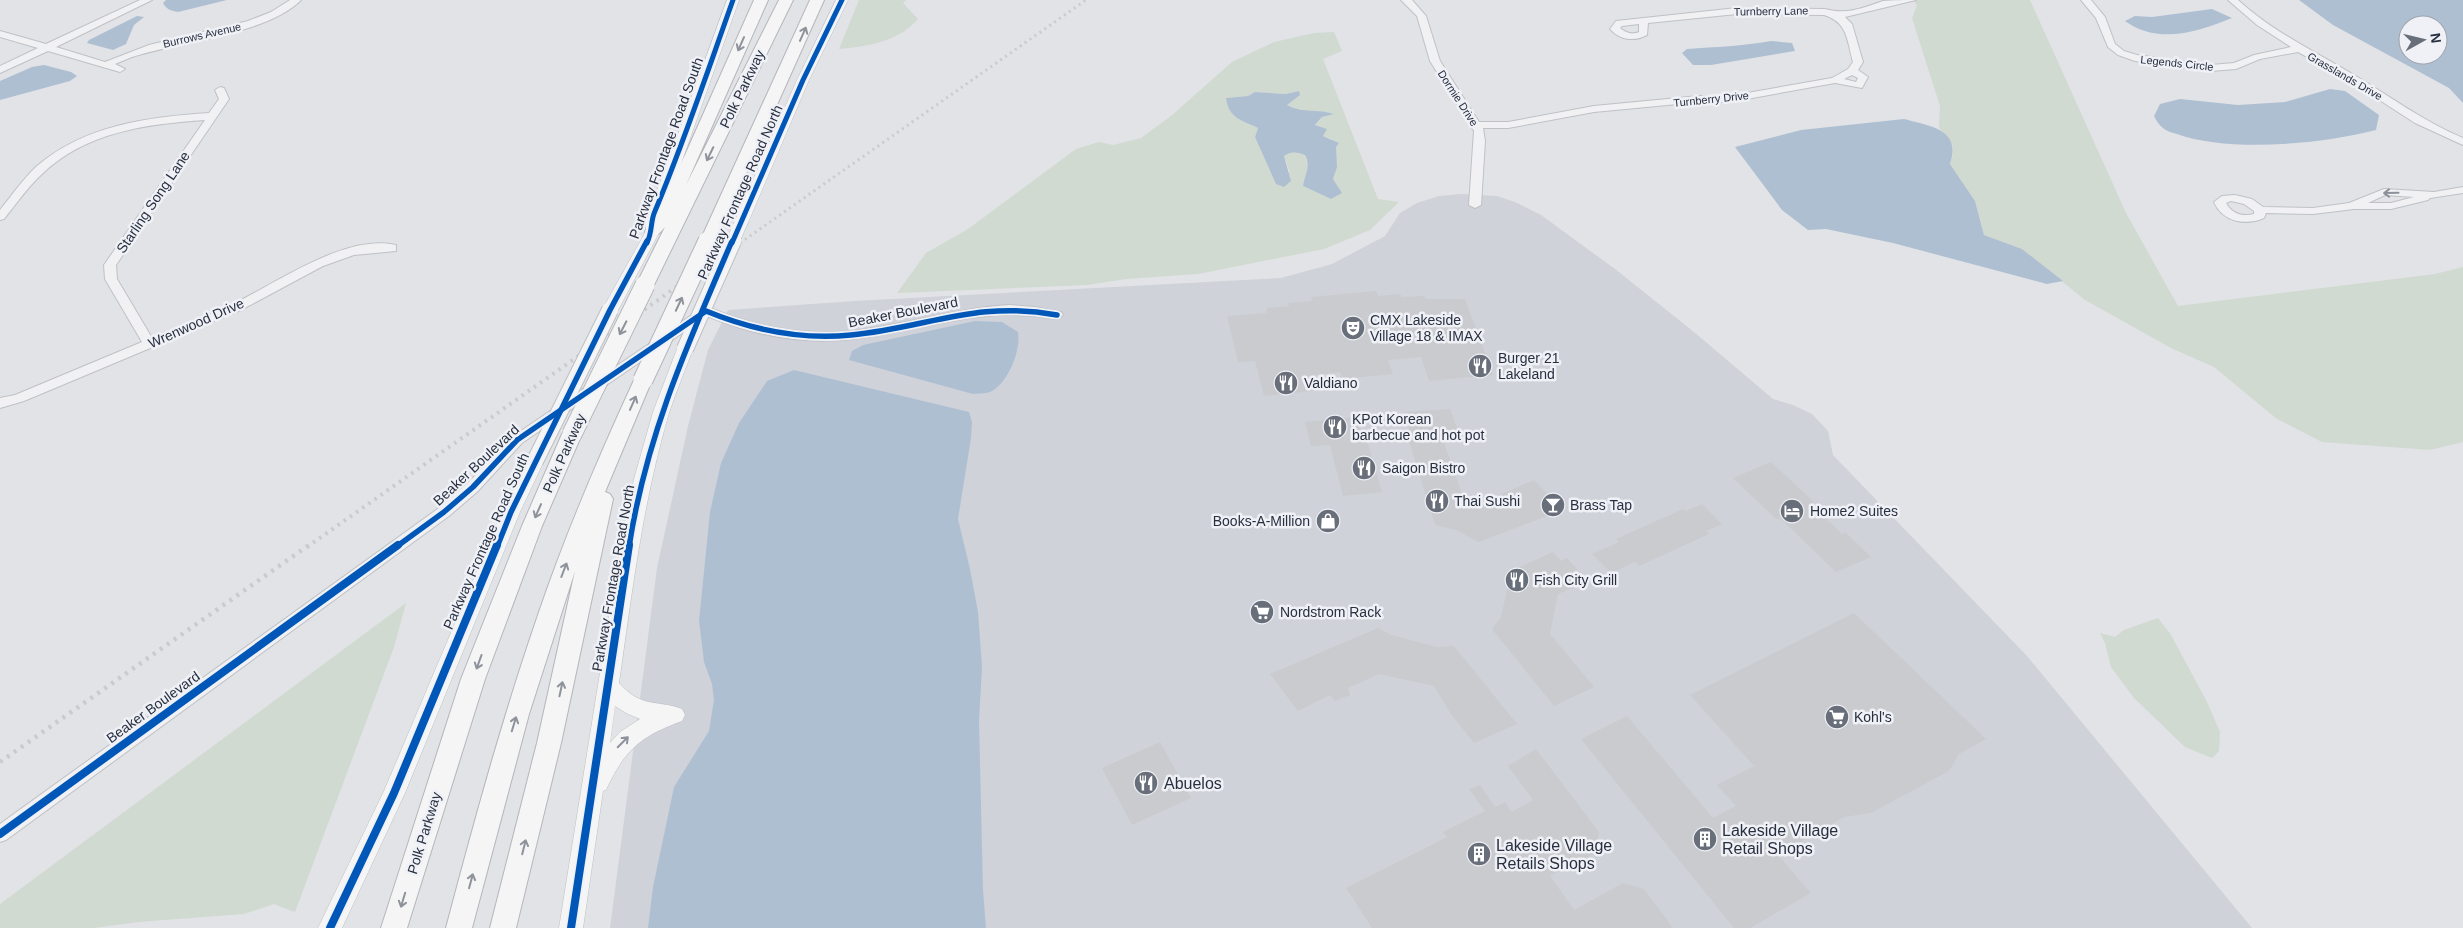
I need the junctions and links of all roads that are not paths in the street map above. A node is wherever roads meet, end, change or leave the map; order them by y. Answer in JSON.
{"nodes":[{"id":1,"x":130,"y":0,"type":"edge"},
{"id":2,"x":147,"y":0,"type":"edge"},
{"id":3,"x":296,"y":0,"type":"edge"},
{"id":4,"x":732,"y":0,"type":"edge"},
{"id":5,"x":761,"y":0,"type":"edge"},
{"id":6,"x":786,"y":0,"type":"edge"},
{"id":7,"x":817,"y":0,"type":"edge"},
{"id":8,"x":842,"y":0,"type":"edge"},
{"id":9,"x":1406,"y":0,"type":"edge"},
{"id":10,"x":1911,"y":0,"type":"edge"},
{"id":11,"x":2086,"y":0,"type":"edge"},
{"id":12,"x":2233,"y":0,"type":"edge"},
{"id":13,"x":1838,"y":16,"type":"junction"},
{"id":14,"x":1643,"y":21,"type":"dead end"},
{"id":15,"x":0,"y":34,"type":"edge"},
{"id":16,"x":44,"y":46,"type":"junction"},
{"id":17,"x":2297,"y":49,"type":"junction"},
{"id":18,"x":0,"y":65,"type":"edge"},
{"id":19,"x":106,"y":65,"type":"junction"},
{"id":20,"x":120,"y":69,"type":"dead end"},
{"id":21,"x":0,"y":70,"type":"edge"},
{"id":22,"x":1852,"y":71,"type":"junction"},
{"id":23,"x":1835,"y":80,"type":"junction"},
{"id":24,"x":220,"y":90,"type":"dead end"},
{"id":25,"x":213,"y":116,"type":"junction"},
{"id":26,"x":1476,"y":125,"type":"junction"},
{"id":27,"x":2463,"y":142,"type":"edge"},
{"id":28,"x":2463,"y":190,"type":"edge"},
{"id":29,"x":2434,"y":195,"type":"joint"},
{"id":30,"x":1475,"y":205,"type":"dead end"},
{"id":31,"x":4,"y":207,"type":"edge"},
{"id":32,"x":2260,"y":210,"type":"dead end"},
{"id":33,"x":0,"y":217,"type":"edge"},
{"id":34,"x":652,"y":230,"type":"junction"},
{"id":35,"x":392,"y":248,"type":"dead end"},
{"id":36,"x":1057,"y":314,"type":"dead end"},
{"id":37,"x":149,"y":344,"type":"junction"},
{"id":38,"x":0,"y":403,"type":"edge"},
{"id":39,"x":620,"y":431,"type":"junction"},
{"id":40,"x":607,"y":684,"type":"junction"},
{"id":41,"x":591,"y":799,"type":"junction"},
{"id":42,"x":0,"y":834,"type":"edge"},
{"id":43,"x":330,"y":928,"type":"edge"},
{"id":44,"x":394,"y":928,"type":"edge"},
{"id":45,"x":459,"y":928,"type":"edge"},
{"id":46,"x":503,"y":928,"type":"edge"},
{"id":47,"x":571,"y":928,"type":"edge"}],
"edges":[{"from":1,"to":16,"type":"street"},
{"from":2,"to":16,"type":"street"},
{"from":3,"to":19,"type":"street","name":"Burrows Avenue"},
{"from":4,"to":34,"type":"main road","name":"Parkway Frontage Road South"},
{"from":5,"to":34,"type":"highway","one_way":true},
{"from":6,"to":44,"type":"highway","name":"Polk Parkway","one_way":true,"bridge":true},
{"from":39,"to":7,"type":"highway","one_way":true,"bridge":true},
{"from":8,"to":40,"type":"main road","name":"Parkway Frontage Road North","bridge":true},
{"from":9,"to":26,"type":"street","name":"Dormie Drive"},
{"from":10,"to":13,"type":"street"},
{"from":11,"to":17,"type":"street","name":"Legends Circle"},
{"from":12,"to":17,"type":"street","name":"Grasslands Drive"},
{"from":13,"to":14,"type":"street","name":"Turnberry Lane"},
{"from":13,"to":22,"type":"street"},
{"from":15,"to":16,"type":"street"},
{"from":16,"to":18,"type":"street"},
{"from":16,"to":19,"type":"street"},
{"from":16,"to":21,"type":"street"},
{"from":17,"to":27,"type":"street","name":"Grasslands Drive"},
{"from":19,"to":20,"type":"street"},
{"from":22,"to":23,"type":"street","name":"Turnberry Drive"},
{"from":22,"to":23,"type":"street"},
{"from":23,"to":26,"type":"street","name":"Turnberry Drive"},
{"from":24,"to":25,"type":"street","name":"Starling Song Lane"},
{"from":25,"to":31,"type":"street"},
{"from":25,"to":37,"type":"street","name":"Starling Song Lane"},
{"from":26,"to":30,"type":"street","name":"Dormie Drive"},
{"from":28,"to":29,"type":"street"},
{"from":29,"to":32,"type":"street"},
{"from":31,"to":33,"type":"street"},
{"from":34,"to":43,"type":"main road","name":"Parkway Frontage Road South","bridge":true},
{"from":35,"to":37,"type":"street","name":"Wrenwood Drive"},
{"from":36,"to":42,"type":"street","name":"Beaker Boulevard"},
{"from":37,"to":38,"type":"street","name":"Wrenwood Drive"},
{"from":45,"to":39,"type":"highway","one_way":true},
{"from":46,"to":39,"type":"highway","one_way":true},
{"from":40,"to":41,"type":"main road","name":"Parkway Frontage Road North"},
{"from":41,"to":40,"type":"main road","one_way":true},
{"from":41,"to":47,"type":"main road","name":"Parkway Frontage Road North"}]}
